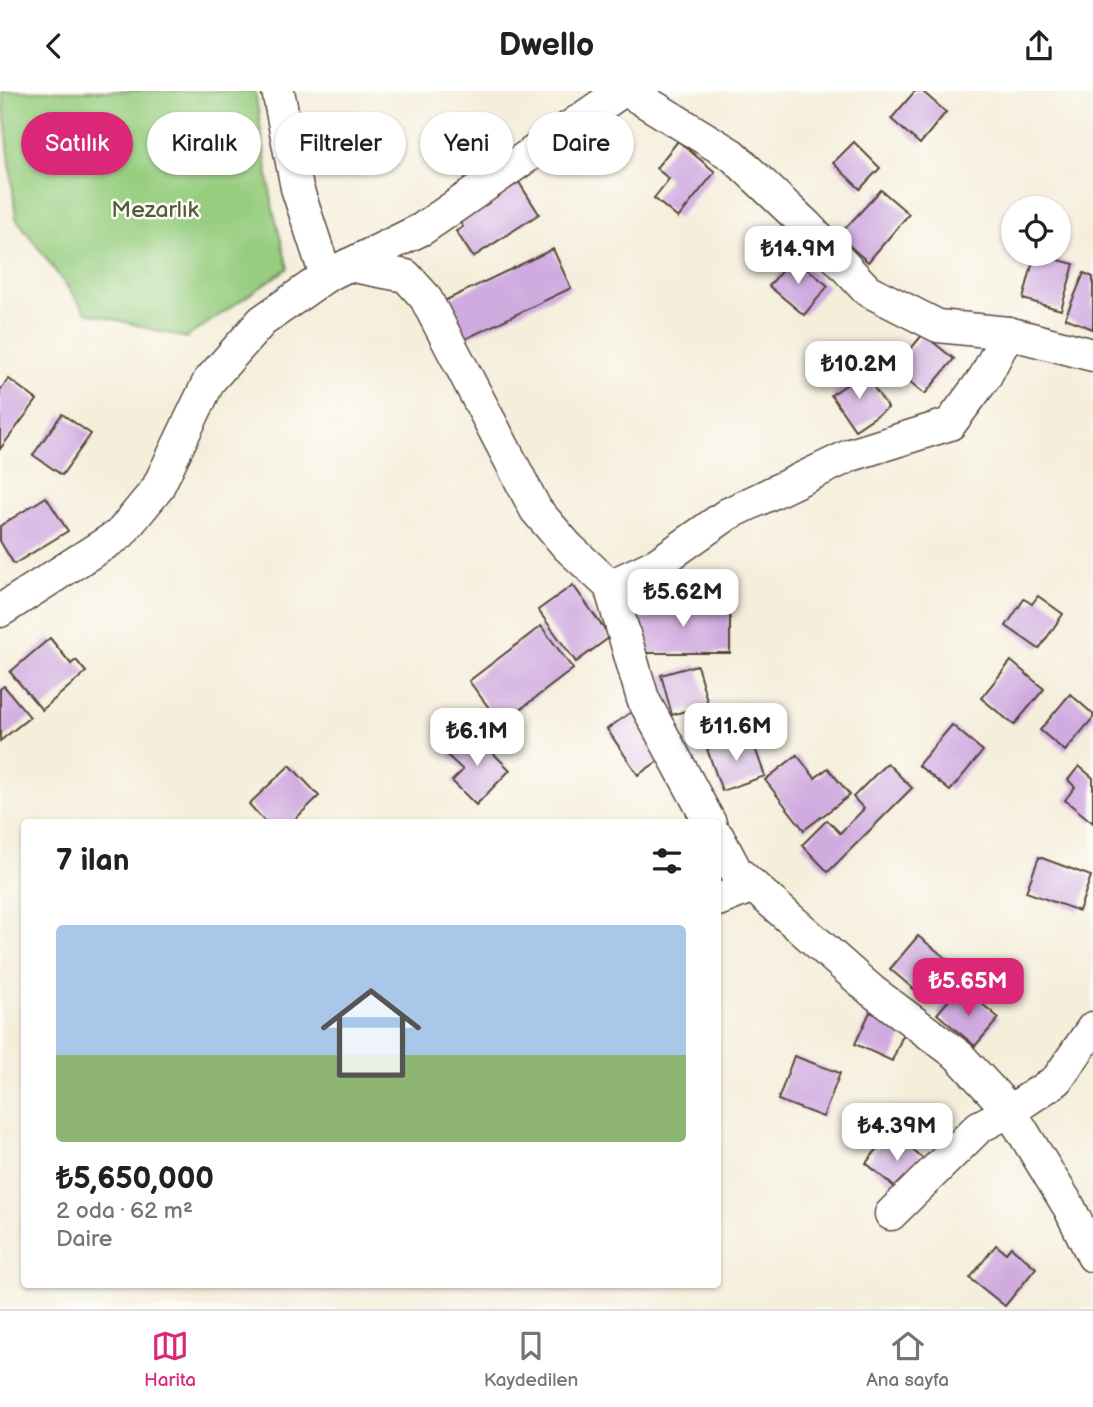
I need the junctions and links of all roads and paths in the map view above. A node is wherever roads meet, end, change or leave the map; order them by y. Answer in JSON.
{"nodes":[{"id":1,"x":278,"y":91,"type":"edge"},
{"id":2,"x":621,"y":91,"type":"edge"},
{"id":3,"x":628,"y":91,"type":"edge"},
{"id":4,"x":337,"y":271,"type":"junction"},
{"id":5,"x":1008,"y":333,"type":"junction"},
{"id":6,"x":1093,"y":355,"type":"edge"},
{"id":7,"x":610,"y":586,"type":"junction"},
{"id":8,"x":0,"y":611,"type":"edge"},
{"id":9,"x":708,"y":819,"type":"edge"},
{"id":10,"x":721,"y":843,"type":"edge"},
{"id":11,"x":753,"y":886,"type":"junction"},
{"id":12,"x":721,"y":899,"type":"edge"},
{"id":13,"x":1093,"y":1028,"type":"edge"},
{"id":14,"x":1010,"y":1111,"type":"junction"},
{"id":15,"x":891,"y":1214,"type":"dead end"},
{"id":16,"x":1093,"y":1256,"type":"edge"}],
"edges":[{"from":1,"to":4,"type":"street"},
{"from":2,"to":4,"type":"street"},
{"from":3,"to":5,"type":"street"},
{"from":4,"to":7,"type":"street"},
{"from":4,"to":8,"type":"street"},
{"from":5,"to":6,"type":"street"},
{"from":5,"to":7,"type":"street"},
{"from":7,"to":9,"type":"street"},
{"from":10,"to":11,"type":"street"},
{"from":11,"to":12,"type":"street"},
{"from":11,"to":14,"type":"street"},
{"from":13,"to":14,"type":"street"},
{"from":14,"to":15,"type":"street"},
{"from":14,"to":16,"type":"street"}]}
